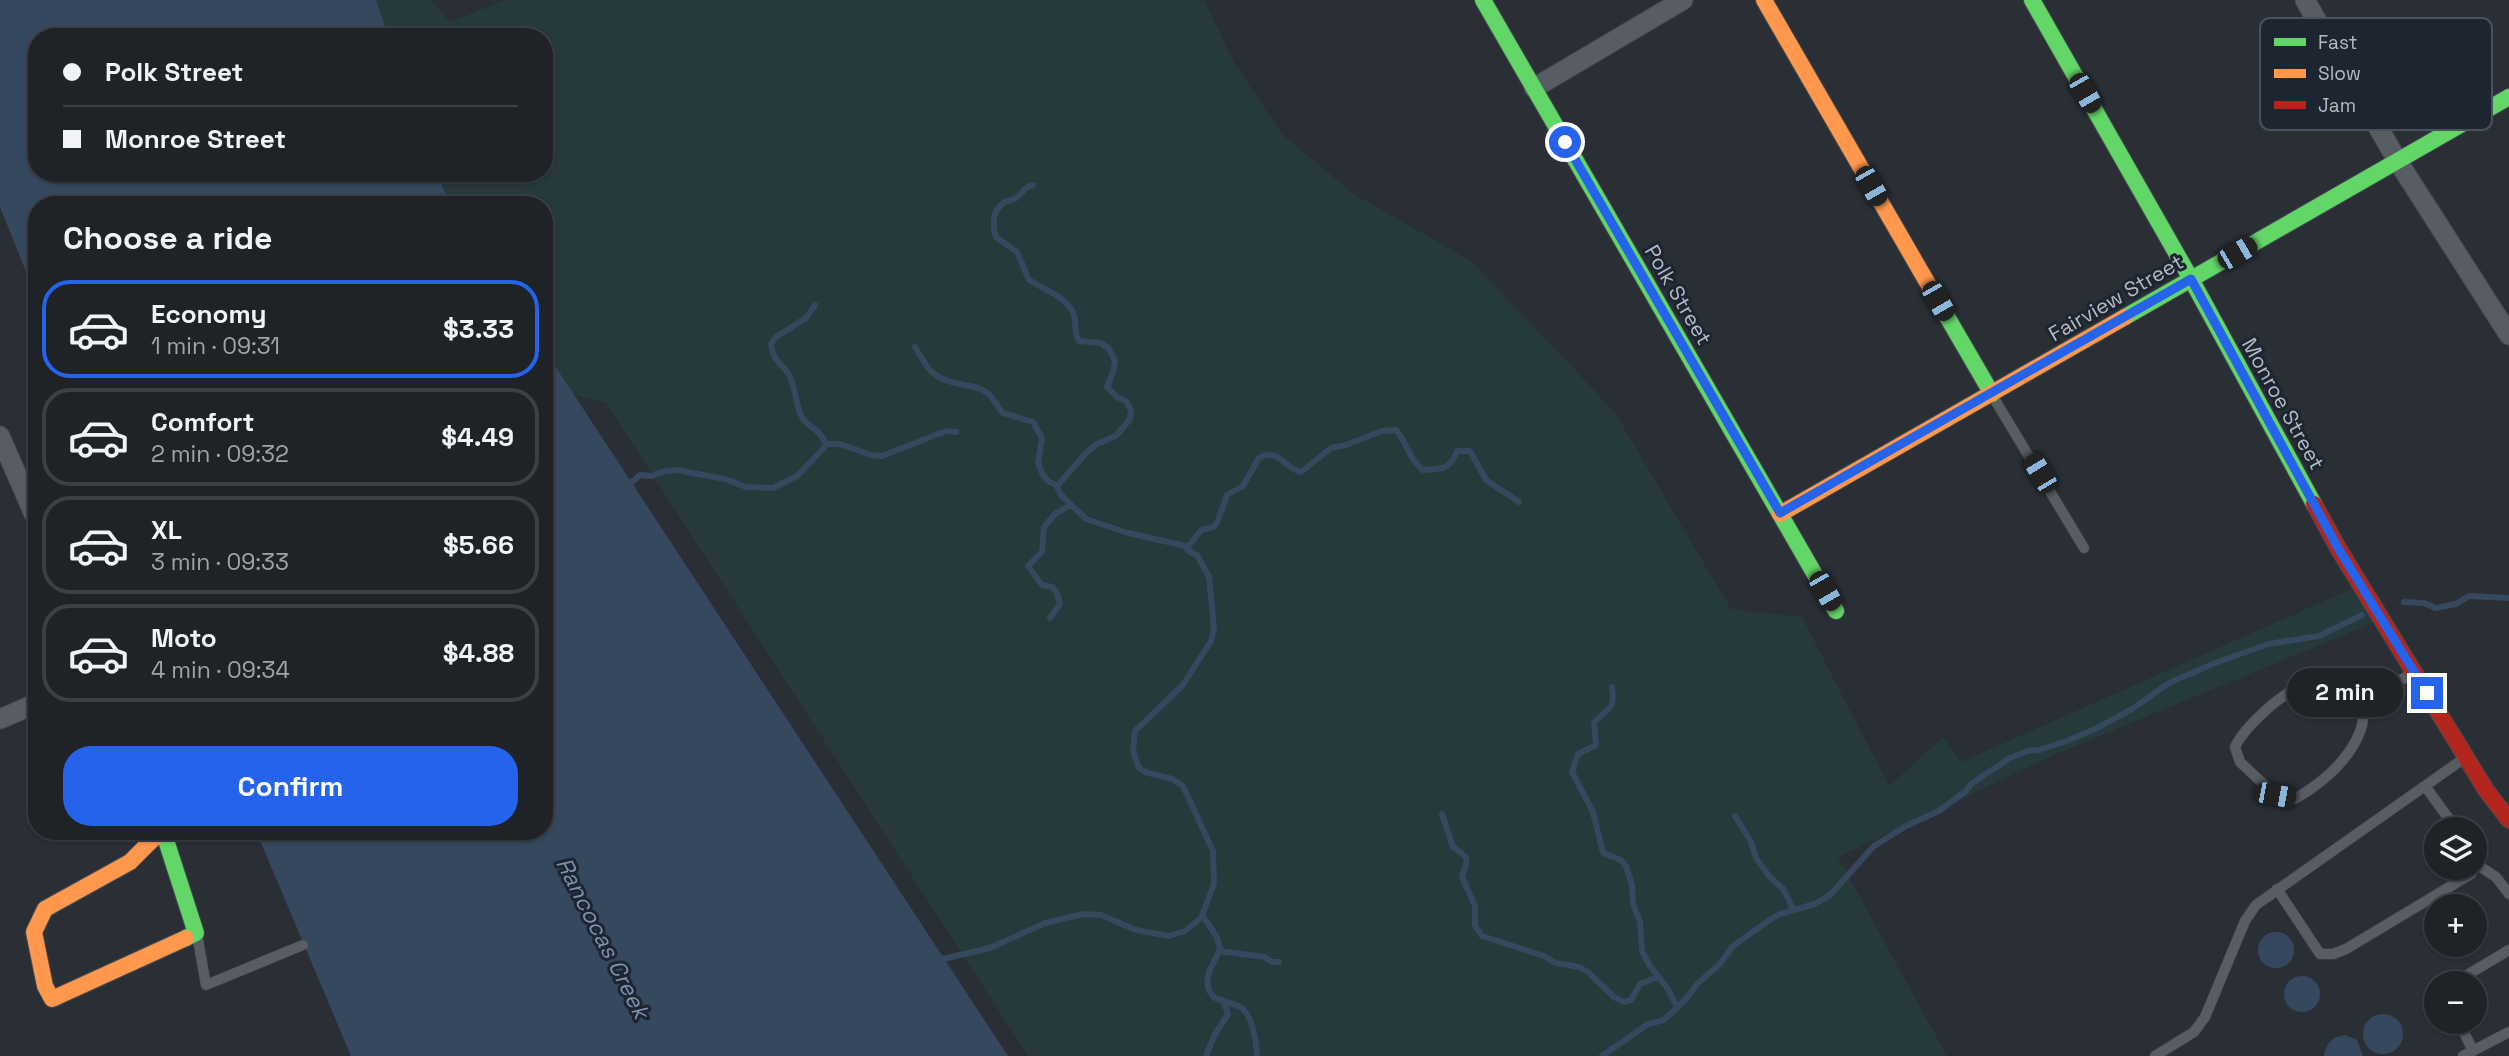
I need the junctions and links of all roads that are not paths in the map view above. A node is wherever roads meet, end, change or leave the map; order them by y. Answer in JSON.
{"nodes":[{"id":1,"x":1483,"y":0,"type":"edge"},
{"id":2,"x":1683,"y":0,"type":"edge"},
{"id":3,"x":1764,"y":0,"type":"edge"},
{"id":4,"x":2032,"y":0,"type":"edge"},
{"id":5,"x":2305,"y":0,"type":"edge"},
{"id":6,"x":2315,"y":18,"type":"edge"},
{"id":7,"x":1534,"y":88,"type":"junction"},
{"id":8,"x":2509,"y":97,"type":"edge"},
{"id":9,"x":2492,"y":107,"type":"edge"},
{"id":10,"x":2380,"y":130,"type":"edge"},
{"id":11,"x":2450,"y":130,"type":"edge"},
{"id":12,"x":2397,"y":160,"type":"junction"},
{"id":13,"x":2191,"y":279,"type":"junction"},
{"id":14,"x":2509,"y":335,"type":"edge"},
{"id":15,"x":1992,"y":394,"type":"junction"},
{"id":16,"x":0,"y":436,"type":"edge"},
{"id":17,"x":28,"y":500,"type":"edge"},
{"id":18,"x":1780,"y":513,"type":"junction"},
{"id":19,"x":2084,"y":548,"type":"dead end"},
{"id":20,"x":1836,"y":611,"type":"dead end"},
{"id":21,"x":2413,"y":672,"type":"junction"},
{"id":22,"x":2364,"y":701,"type":"junction"},
{"id":23,"x":28,"y":707,"type":"edge"},
{"id":24,"x":0,"y":719,"type":"edge"},
{"id":25,"x":2466,"y":757,"type":"junction"},
{"id":26,"x":2425,"y":786,"type":"junction"},
{"id":27,"x":2448,"y":817,"type":"edge"},
{"id":28,"x":2509,"y":820,"type":"edge"},
{"id":29,"x":153,"y":840,"type":"edge"},
{"id":30,"x":165,"y":840,"type":"edge"},
{"id":31,"x":2487,"y":872,"type":"edge"},
{"id":32,"x":2461,"y":880,"type":"edge"},
{"id":33,"x":2277,"y":889,"type":"junction"},
{"id":34,"x":2509,"y":894,"type":"edge"},
{"id":35,"x":196,"y":933,"type":"junction"},
{"id":36,"x":303,"y":945,"type":"dead end"},
{"id":37,"x":2509,"y":950,"type":"edge"},
{"id":38,"x":2474,"y":971,"type":"edge"},
{"id":39,"x":2509,"y":1032,"type":"edge"},
{"id":40,"x":2462,"y":1034,"type":"edge"},
{"id":41,"x":2468,"y":1053,"type":"edge"},
{"id":42,"x":2155,"y":1056,"type":"edge"}],
"edges":[{"from":1,"to":7,"type":"street","name":"Polk Street"},
{"from":2,"to":7,"type":"street"},
{"from":3,"to":15,"type":"street"},
{"from":4,"to":13,"type":"street","name":"Monroe Street"},
{"from":5,"to":6,"type":"street"},
{"from":7,"to":18,"type":"street","name":"Polk Street"},
{"from":8,"to":9,"type":"street","name":"Fairview Street"},
{"from":10,"to":12,"type":"street"},
{"from":11,"to":12,"type":"street","name":"Fairview Street"},
{"from":12,"to":13,"type":"street","name":"Fairview Street"},
{"from":12,"to":14,"type":"street"},
{"from":13,"to":15,"type":"street","name":"Fairview Street"},
{"from":13,"to":21,"type":"street","name":"Monroe Street"},
{"from":15,"to":18,"type":"street","name":"Fairview Street"},
{"from":15,"to":19,"type":"lane"},
{"from":16,"to":17,"type":"street"},
{"from":18,"to":20,"type":"street","name":"Polk Street"},
{"from":21,"to":22,"type":"lane"},
{"from":21,"to":25,"type":"street","name":"Monroe Street"},
{"from":22,"to":22,"type":"lane"},
{"from":23,"to":24,"type":"street"},
{"from":25,"to":26,"type":"lane"},
{"from":25,"to":28,"type":"street","name":"Monroe Street"},
{"from":26,"to":27,"type":"lane"},
{"from":26,"to":33,"type":"lane"},
{"from":29,"to":35,"type":"street"},
{"from":30,"to":35,"type":"street"},
{"from":31,"to":34,"type":"lane"},
{"from":32,"to":33,"type":"lane"},
{"from":33,"to":42,"type":"lane"},
{"from":35,"to":36,"type":"lane"},
{"from":37,"to":38,"type":"lane"},
{"from":39,"to":41,"type":"lane"},
{"from":40,"to":41,"type":"lane"}]}
